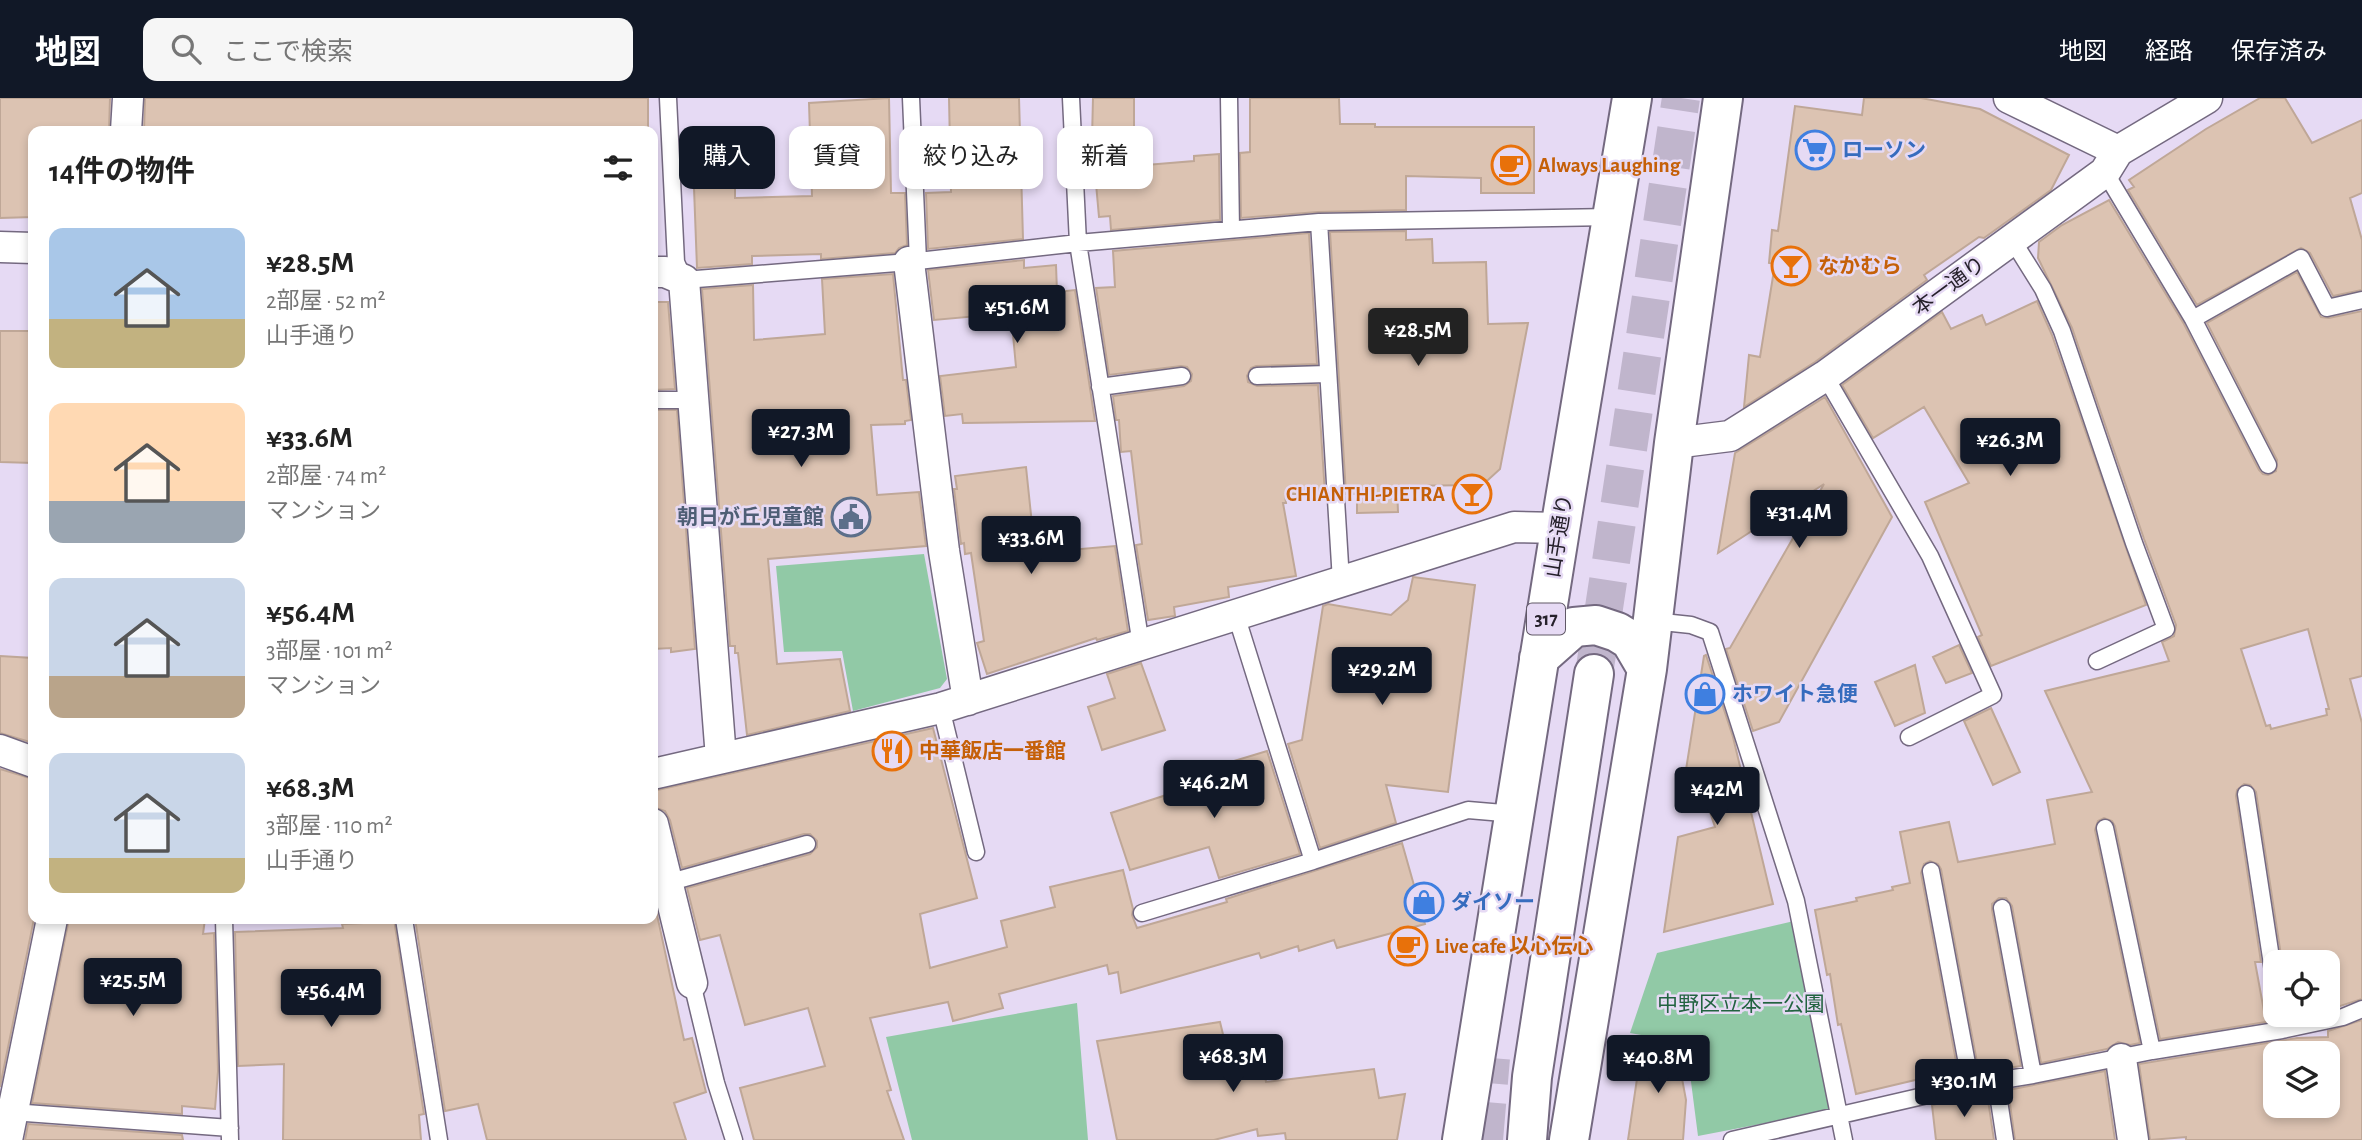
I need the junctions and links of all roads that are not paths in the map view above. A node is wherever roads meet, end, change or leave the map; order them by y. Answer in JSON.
{"nodes":[{"id":1,"x":128,"y":98,"type":"edge"},
{"id":2,"x":668,"y":98,"type":"edge"},
{"id":3,"x":911,"y":98,"type":"edge"},
{"id":4,"x":1071,"y":98,"type":"edge"},
{"id":5,"x":1229,"y":98,"type":"edge"},
{"id":6,"x":1633,"y":98,"type":"edge"},
{"id":7,"x":1723,"y":98,"type":"edge"},
{"id":8,"x":2009,"y":98,"type":"edge"},
{"id":9,"x":2207,"y":98,"type":"edge"},
{"id":10,"x":127,"y":126,"type":"edge"},
{"id":11,"x":2112,"y":162,"type":"junction"},
{"id":12,"x":1613,"y":217,"type":"junction"},
{"id":13,"x":1319,"y":222,"type":"junction"},
{"id":14,"x":1231,"y":229,"type":"junction"},
{"id":15,"x":2013,"y":241,"type":"junction"},
{"id":16,"x":1078,"y":243,"type":"junction"},
{"id":17,"x":0,"y":247,"type":"edge"},
{"id":18,"x":28,"y":248,"type":"edge"},
{"id":19,"x":913,"y":262,"type":"junction"},
{"id":20,"x":658,"y":272,"type":"edge"},
{"id":21,"x":684,"y":280,"type":"junction"},
{"id":22,"x":2362,"y":300,"type":"edge"},
{"id":23,"x":2193,"y":319,"type":"junction"},
{"id":24,"x":1327,"y":374,"type":"junction"},
{"id":25,"x":1182,"y":376,"type":"dead end"},
{"id":26,"x":1257,"y":376,"type":"dead end"},
{"id":27,"x":1825,"y":376,"type":"junction"},
{"id":28,"x":1100,"y":387,"type":"junction"},
{"id":29,"x":658,"y":400,"type":"edge"},
{"id":30,"x":693,"y":400,"type":"junction"},
{"id":31,"x":1675,"y":443,"type":"junction"},
{"id":32,"x":2268,"y":466,"type":"dead end"},
{"id":33,"x":1561,"y":528,"type":"junction"},
{"id":34,"x":1341,"y":581,"type":"junction"},
{"id":35,"x":1236,"y":615,"type":"junction"},
{"id":36,"x":1653,"y":621,"type":"junction"},
{"id":37,"x":1141,"y":645,"type":"junction"},
{"id":38,"x":1539,"y":658,"type":"junction"},
{"id":39,"x":2097,"y":661,"type":"dead end"},
{"id":40,"x":1647,"y":669,"type":"junction"},
{"id":41,"x":1594,"y":674,"type":"tunnel mouth"},
{"id":42,"x":955,"y":704,"type":"junction"},
{"id":43,"x":1909,"y":737,"type":"dead end"},
{"id":44,"x":0,"y":750,"type":"edge"},
{"id":45,"x":721,"y":758,"type":"junction"},
{"id":46,"x":28,"y":760,"type":"edge"},
{"id":47,"x":658,"y":773,"type":"edge"},
{"id":48,"x":2246,"y":794,"type":"dead end"},
{"id":49,"x":1515,"y":814,"type":"junction"},
{"id":50,"x":2105,"y":828,"type":"dead end"},
{"id":51,"x":807,"y":844,"type":"dead end"},
{"id":52,"x":658,"y":845,"type":"edge"},
{"id":53,"x":976,"y":852,"type":"dead end"},
{"id":54,"x":1313,"y":861,"type":"junction"},
{"id":55,"x":1931,"y":871,"type":"dead end"},
{"id":56,"x":667,"y":883,"type":"junction"},
{"id":57,"x":2002,"y":908,"type":"dead end"},
{"id":58,"x":1142,"y":913,"type":"dead end"},
{"id":59,"x":51,"y":924,"type":"edge"},
{"id":60,"x":224,"y":924,"type":"edge"},
{"id":61,"x":405,"y":924,"type":"edge"},
{"id":62,"x":2270,"y":950,"type":"edge"},
{"id":63,"x":692,"y":983,"type":"joint"},
{"id":64,"x":2362,"y":1009,"type":"edge"},
{"id":65,"x":2340,"y":1017,"type":"edge"},
{"id":66,"x":2263,"y":1027,"type":"edge"},
{"id":67,"x":2152,"y":1051,"type":"junction"},
{"id":68,"x":2121,"y":1059,"type":"junction"},
{"id":69,"x":2033,"y":1075,"type":"junction"},
{"id":70,"x":1996,"y":1081,"type":"junction"},
{"id":71,"x":1971,"y":1085,"type":"junction"},
{"id":72,"x":1840,"y":1114,"type":"junction"},
{"id":73,"x":9,"y":1126,"type":"edge"},
{"id":74,"x":230,"y":1134,"type":"edge"},
{"id":75,"x":439,"y":1140,"type":"edge"},
{"id":76,"x":734,"y":1140,"type":"edge"},
{"id":77,"x":1462,"y":1140,"type":"edge"},
{"id":78,"x":1528,"y":1140,"type":"edge"},
{"id":79,"x":1569,"y":1140,"type":"edge"},
{"id":80,"x":1732,"y":1140,"type":"edge"},
{"id":81,"x":1844,"y":1140,"type":"edge"},
{"id":82,"x":2004,"y":1140,"type":"edge"},
{"id":83,"x":2133,"y":1140,"type":"edge"}],
"edges":[{"from":1,"to":10,"type":"street"},
{"from":2,"to":21,"type":"lane"},
{"from":3,"to":19,"type":"lane"},
{"from":4,"to":16,"type":"lane"},
{"from":5,"to":14,"type":"lane"},
{"from":6,"to":12,"type":"main road","name":"山手通り","number":"317"},
{"from":7,"to":31,"type":"main road"},
{"from":8,"to":11,"type":"street"},
{"from":9,"to":11,"type":"street","name":"本一通り"},
{"from":11,"to":15,"type":"street","name":"本一通り"},
{"from":11,"to":23,"type":"lane"},
{"from":12,"to":13,"type":"lane"},
{"from":12,"to":33,"type":"main road","name":"山手通り","number":"317"},
{"from":13,"to":14,"type":"lane"},
{"from":13,"to":24,"type":"lane"},
{"from":14,"to":16,"type":"lane"},
{"from":15,"to":27,"type":"street","name":"本一通り"},
{"from":15,"to":39,"type":"lane"},
{"from":16,"to":19,"type":"lane"},
{"from":16,"to":28,"type":"lane"},
{"from":17,"to":18,"type":"street"},
{"from":19,"to":21,"type":"lane"},
{"from":19,"to":42,"type":"street"},
{"from":20,"to":21,"type":"street"},
{"from":21,"to":30,"type":"street"},
{"from":22,"to":23,"type":"lane"},
{"from":23,"to":32,"type":"lane"},
{"from":24,"to":26,"type":"lane"},
{"from":24,"to":34,"type":"lane"},
{"from":25,"to":28,"type":"lane"},
{"from":27,"to":31,"type":"street","name":"本一通り"},
{"from":27,"to":43,"type":"lane"},
{"from":28,"to":37,"type":"lane"},
{"from":29,"to":30,"type":"lane"},
{"from":30,"to":45,"type":"street"},
{"from":31,"to":36,"type":"main road"},
{"from":33,"to":34,"type":"street"},
{"from":33,"to":38,"type":"main road","name":"山手通り","number":"317"},
{"from":34,"to":35,"type":"street"},
{"from":35,"to":37,"type":"street"},
{"from":35,"to":54,"type":"lane"},
{"from":36,"to":40,"type":"main road"},
{"from":36,"to":72,"type":"lane"},
{"from":37,"to":42,"type":"street"},
{"from":38,"to":40,"type":"main road"},
{"from":38,"to":49,"type":"main road","name":"山手通り","number":"317"},
{"from":40,"to":79,"type":"main road"},
{"from":41,"to":78,"type":"main road"},
{"from":42,"to":45,"type":"street"},
{"from":42,"to":53,"type":"lane"},
{"from":44,"to":46,"type":"street"},
{"from":45,"to":47,"type":"street"},
{"from":48,"to":62,"type":"lane"},
{"from":49,"to":54,"type":"lane"},
{"from":49,"to":77,"type":"main road","name":"山手通り","number":"317"},
{"from":50,"to":67,"type":"lane"},
{"from":51,"to":56,"type":"lane"},
{"from":52,"to":56,"type":"street"},
{"from":54,"to":58,"type":"lane"},
{"from":55,"to":71,"type":"lane"},
{"from":56,"to":63,"type":"street"},
{"from":57,"to":69,"type":"lane"},
{"from":59,"to":73,"type":"street"},
{"from":60,"to":74,"type":"lane"},
{"from":61,"to":75,"type":"lane"},
{"from":63,"to":76,"type":"lane"},
{"from":64,"to":65,"type":"lane"},
{"from":66,"to":67,"type":"lane"},
{"from":67,"to":68,"type":"lane"},
{"from":68,"to":69,"type":"lane"},
{"from":68,"to":83,"type":"street"},
{"from":69,"to":70,"type":"lane"},
{"from":70,"to":71,"type":"lane"},
{"from":70,"to":82,"type":"lane"},
{"from":71,"to":72,"type":"lane"},
{"from":72,"to":80,"type":"lane"},
{"from":72,"to":81,"type":"lane"},
{"from":73,"to":74,"type":"lane"}]}
